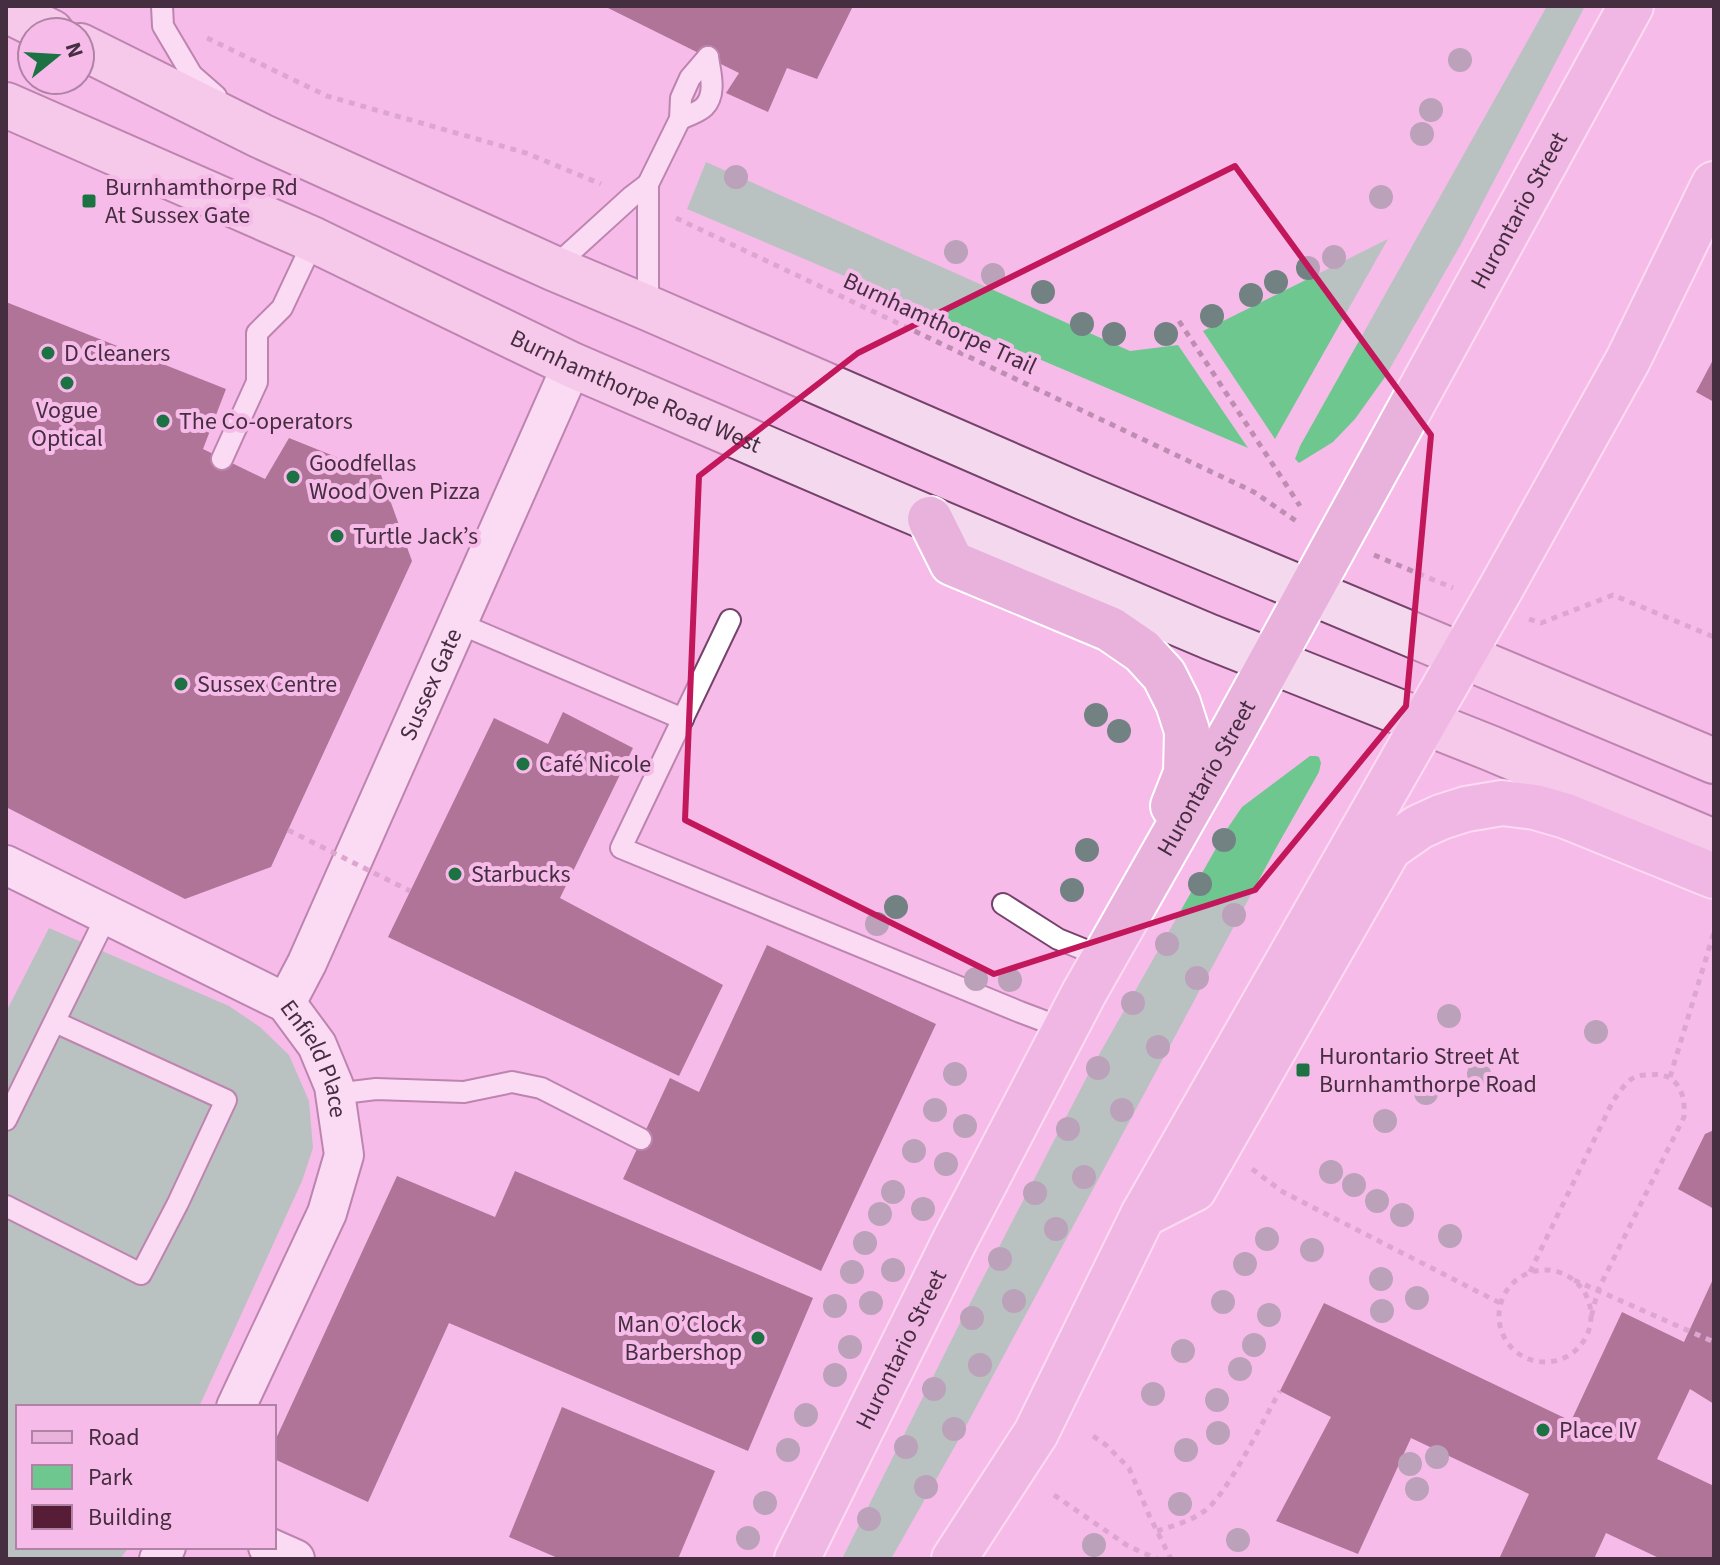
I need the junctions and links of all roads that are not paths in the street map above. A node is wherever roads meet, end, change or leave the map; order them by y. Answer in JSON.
{"nodes":[{"id":1,"x":1631,"y":6,"type":"edge"},
{"id":2,"x":162,"y":11,"type":"edge"},
{"id":3,"x":96,"y":54,"type":"edge"},
{"id":4,"x":6,"y":105,"type":"edge"},
{"id":5,"x":680,"y":119,"type":"dead end"},
{"id":6,"x":261,"y":136,"type":"junction"},
{"id":7,"x":1714,"y":184,"type":"edge"},
{"id":8,"x":642,"y":195,"type":"junction"},
{"id":9,"x":314,"y":240,"type":"junction"},
{"id":10,"x":553,"y":268,"type":"junction"},
{"id":11,"x":648,"y":308,"type":"junction"},
{"id":12,"x":572,"y":365,"type":"junction"},
{"id":13,"x":222,"y":459,"type":"dead end"},
{"id":14,"x":930,"y":519,"type":"junction"},
{"id":15,"x":1309,"y":592,"type":"junction"},
{"id":16,"x":730,"y":620,"type":"dead end"},
{"id":17,"x":458,"y":623,"type":"junction"},
{"id":18,"x":1462,"y":656,"type":"junction"},
{"id":19,"x":1271,"y":661,"type":"junction"},
{"id":20,"x":683,"y":719,"type":"junction"},
{"id":21,"x":1424,"y":722,"type":"junction"},
{"id":22,"x":1714,"y":761,"type":"edge"},
{"id":23,"x":1714,"y":842,"type":"edge"},
{"id":24,"x":6,"y":865,"type":"edge"},
{"id":25,"x":1714,"y":876,"type":"edge"},
{"id":26,"x":1003,"y":904,"type":"dead end"},
{"id":27,"x":107,"y":915,"type":"junction"},
{"id":28,"x":1081,"y":992,"type":"junction"},
{"id":29,"x":286,"y":1003,"type":"junction"},
{"id":30,"x":55,"y":1022,"type":"junction"},
{"id":31,"x":335,"y":1094,"type":"junction"},
{"id":32,"x":6,"y":1120,"type":"edge"},
{"id":33,"x":641,"y":1139,"type":"dead end"},
{"id":34,"x":6,"y":1206,"type":"edge"},
{"id":35,"x":1143,"y":1215,"type":"junction"},
{"id":36,"x":237,"y":1405,"type":"edge"},
{"id":37,"x":272,"y":1549,"type":"edge"},
{"id":38,"x":295,"y":1559,"type":"edge"},
{"id":39,"x":797,"y":1559,"type":"edge"},
{"id":40,"x":954,"y":1559,"type":"edge"}],
"edges":[{"from":1,"to":15,"type":"main road","name":"Hurontario Street"},
{"from":2,"to":6,"type":"lane"},
{"from":3,"to":6,"type":"main road"},
{"from":4,"to":9,"type":"main road","name":"Burnhamthorpe Road West"},
{"from":5,"to":8,"type":"lane"},
{"from":6,"to":10,"type":"main road"},
{"from":7,"to":18,"type":"main road"},
{"from":8,"to":10,"type":"lane"},
{"from":8,"to":11,"type":"lane"},
{"from":9,"to":12,"type":"main road","name":"Burnhamthorpe Road West"},
{"from":9,"to":13,"type":"lane"},
{"from":10,"to":11,"type":"main road"},
{"from":11,"to":15,"type":"main road"},
{"from":12,"to":14,"type":"main road","name":"Burnhamthorpe Road West"},
{"from":12,"to":17,"type":"street","name":"Sussex Gate"},
{"from":14,"to":19,"type":"main road","name":"Burnhamthorpe Road West"},
{"from":14,"to":28,"type":"main road"},
{"from":15,"to":18,"type":"main road"},
{"from":15,"to":19,"type":"main road","name":"Hurontario Street"},
{"from":16,"to":20,"type":"lane"},
{"from":17,"to":20,"type":"lane"},
{"from":17,"to":29,"type":"street","name":"Sussex Gate"},
{"from":18,"to":21,"type":"main road"},
{"from":18,"to":22,"type":"main road"},
{"from":19,"to":21,"type":"main road","name":"Burnhamthorpe Road West"},
{"from":19,"to":28,"type":"main road","name":"Hurontario Street"},
{"from":20,"to":28,"type":"lane"},
{"from":21,"to":23,"type":"main road","name":"Burnhamthorpe Road West"},
{"from":21,"to":35,"type":"main road"},
{"from":24,"to":27,"type":"street","name":"Enfield Place"},
{"from":25,"to":35,"type":"main road"},
{"from":26,"to":28,"type":"lane"},
{"from":27,"to":29,"type":"street","name":"Enfield Place"},
{"from":27,"to":30,"type":"lane"},
{"from":28,"to":39,"type":"main road","name":"Hurontario Street"},
{"from":29,"to":31,"type":"street","name":"Enfield Place"},
{"from":30,"to":32,"type":"lane"},
{"from":30,"to":34,"type":"lane"},
{"from":31,"to":33,"type":"lane"},
{"from":31,"to":36,"type":"street","name":"Enfield Place"},
{"from":35,"to":40,"type":"main road"},
{"from":37,"to":38,"type":"street"}]}
